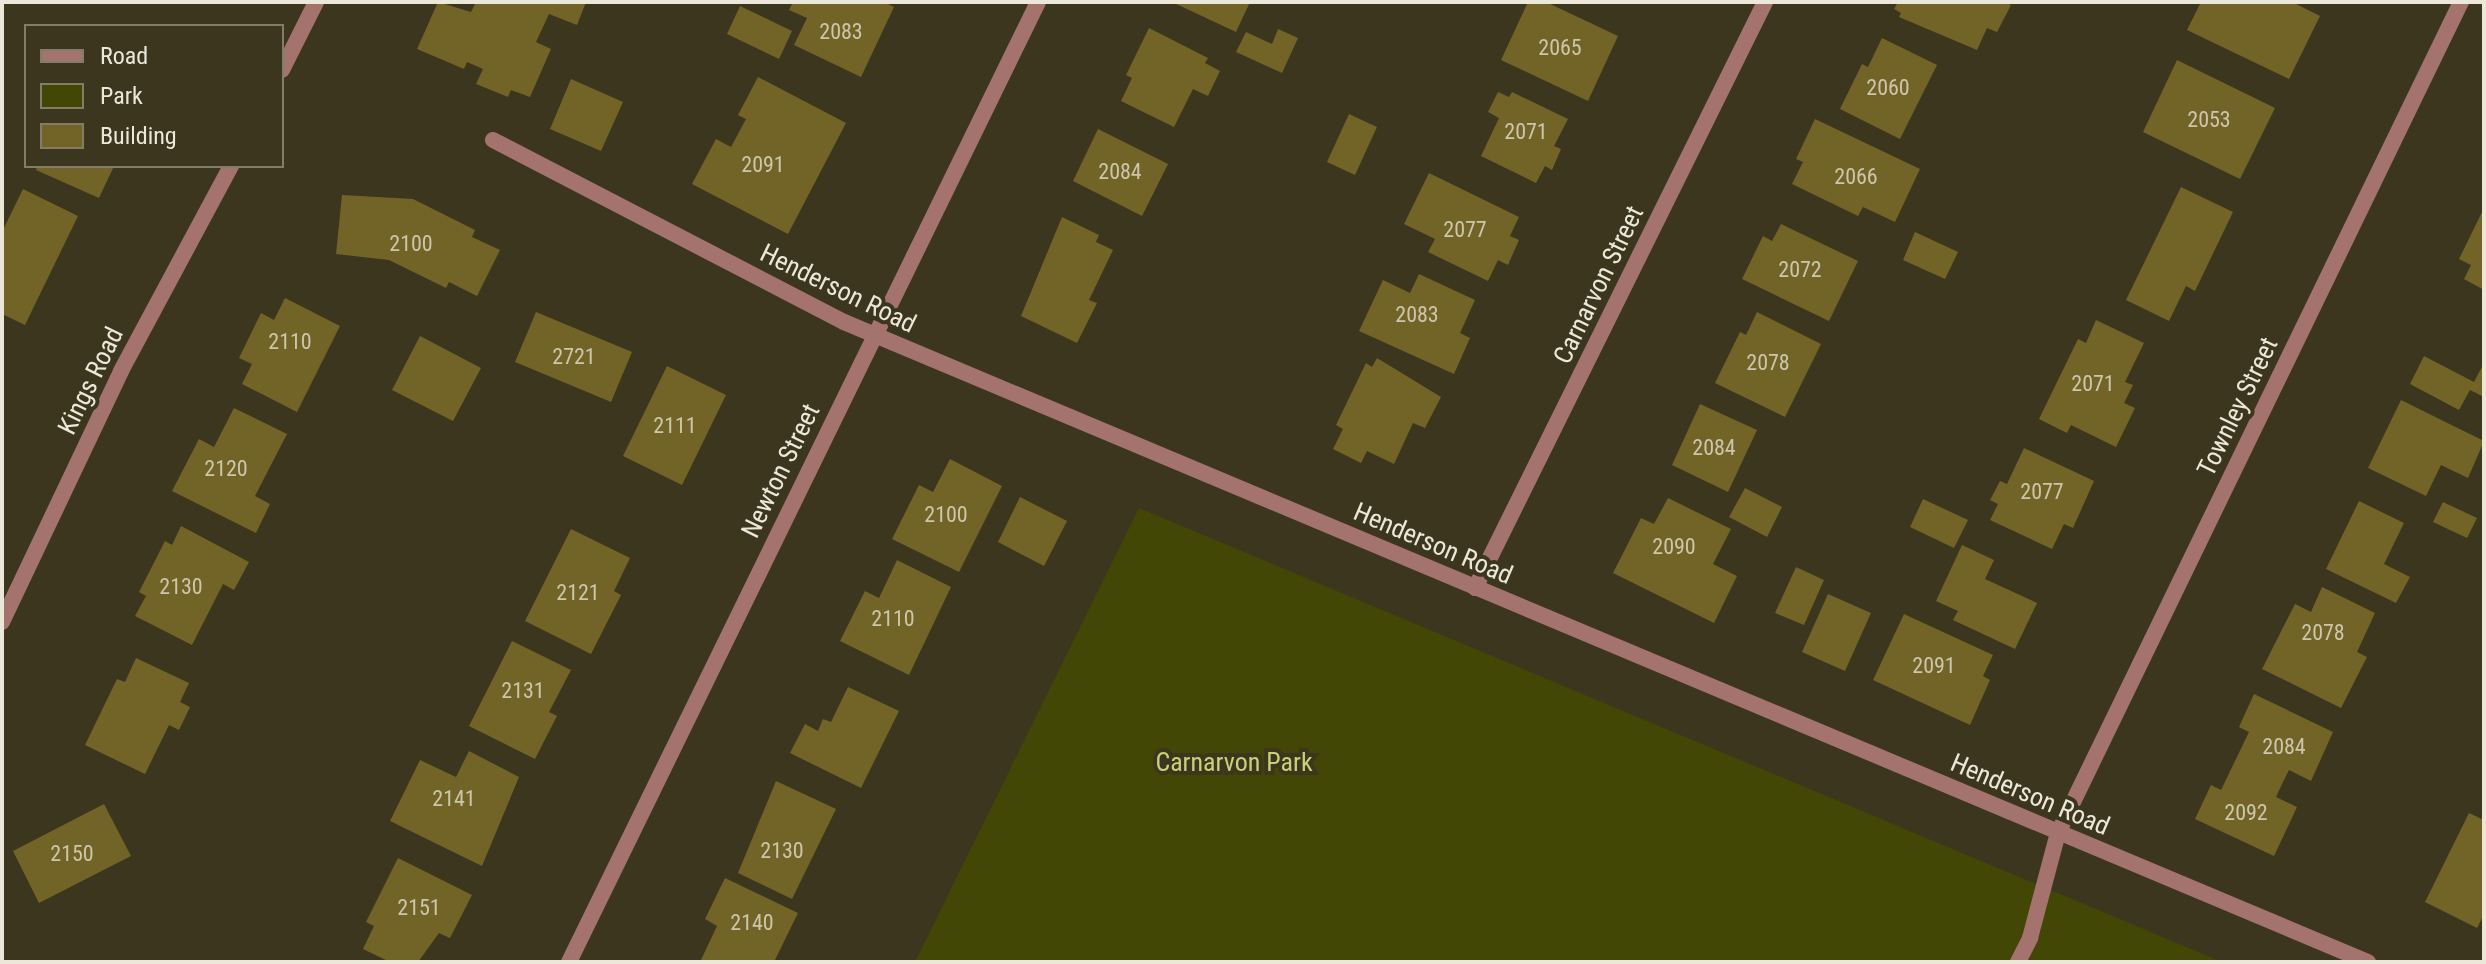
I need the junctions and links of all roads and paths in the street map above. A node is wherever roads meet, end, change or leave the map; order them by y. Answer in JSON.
{"nodes":[{"id":1,"x":316,"y":2,"type":"edge"},
{"id":2,"x":1038,"y":2,"type":"edge"},
{"id":3,"x":1765,"y":2,"type":"edge"},
{"id":4,"x":2461,"y":2,"type":"edge"},
{"id":5,"x":284,"y":66,"type":"edge"},
{"id":6,"x":493,"y":140,"type":"dead end"},
{"id":7,"x":230,"y":168,"type":"edge"},
{"id":8,"x":875,"y":336,"type":"junction"},
{"id":9,"x":1475,"y":588,"type":"junction"},
{"id":10,"x":2,"y":622,"type":"edge"},
{"id":11,"x":2058,"y":833,"type":"junction"},
{"id":12,"x":569,"y":962,"type":"edge"},
{"id":13,"x":2018,"y":962,"type":"edge"},
{"id":14,"x":2368,"y":962,"type":"edge"}],
"edges":[{"from":1,"to":5,"type":"street"},
{"from":2,"to":8,"type":"street","name":"Newton Street"},
{"from":3,"to":9,"type":"street","name":"Carnarvon Street"},
{"from":4,"to":11,"type":"street","name":"Townley Street"},
{"from":6,"to":8,"type":"street","name":"Henderson Road"},
{"from":7,"to":10,"type":"street","name":"Kings Road"},
{"from":8,"to":9,"type":"street","name":"Henderson Road"},
{"from":8,"to":12,"type":"street","name":"Newton Street"},
{"from":9,"to":11,"type":"street","name":"Henderson Road"},
{"from":11,"to":13,"type":"street","name":"Townley Street"},
{"from":11,"to":14,"type":"street","name":"Henderson Road"}]}
